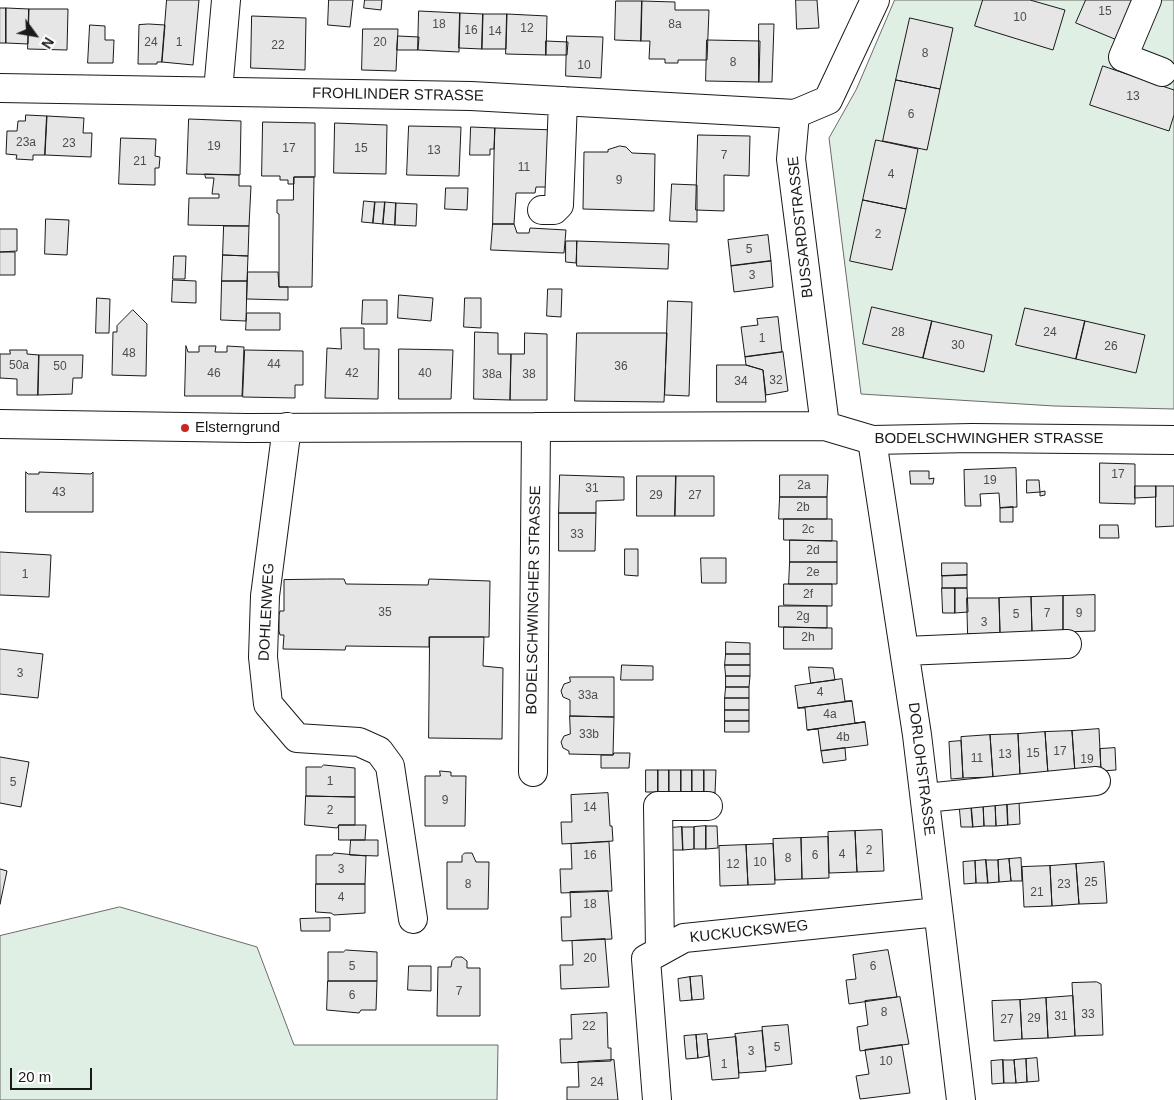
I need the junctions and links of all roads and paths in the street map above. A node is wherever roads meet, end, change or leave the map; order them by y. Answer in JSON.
{"nodes":[{"id":1,"x":226,"y":0,"type":"edge"},
{"id":2,"x":875,"y":0,"type":"edge"},
{"id":3,"x":1147,"y":0,"type":"edge"},
{"id":4,"x":1162,"y":72,"type":"dead end"},
{"id":5,"x":0,"y":88,"type":"edge"},
{"id":6,"x":218,"y":92,"type":"junction"},
{"id":7,"x":563,"y":101,"type":"junction"},
{"id":8,"x":796,"y":114,"type":"junction"},
{"id":9,"x":542,"y":210,"type":"dead end"},
{"id":10,"x":0,"y":424,"type":"edge"},
{"id":11,"x":825,"y":426,"type":"junction"},
{"id":12,"x":287,"y":427,"type":"junction"},
{"id":13,"x":536,"y":427,"type":"junction"},
{"id":14,"x":872,"y":440,"type":"junction"},
{"id":15,"x":1174,"y":440,"type":"edge"},
{"id":16,"x":1066,"y":644,"type":"dead end"},
{"id":17,"x":905,"y":651,"type":"junction"},
{"id":18,"x":533,"y":772,"type":"dead end"},
{"id":19,"x":1096,"y":781,"type":"dead end"},
{"id":20,"x":925,"y":798,"type":"junction"},
{"id":21,"x":708,"y":806,"type":"dead end"},
{"id":22,"x":938,"y":912,"type":"junction"},
{"id":23,"x":413,"y":919,"type":"dead end"},
{"id":24,"x":660,"y":951,"type":"junction"},
{"id":25,"x":657,"y":1100,"type":"edge"},
{"id":26,"x":961,"y":1100,"type":"edge"}],
"edges":[{"from":1,"to":6,"type":"street"},
{"from":2,"to":8,"type":"street"},
{"from":3,"to":4,"type":"street"},
{"from":5,"to":6,"type":"street","name":"FROHLINDER STRASSE"},
{"from":6,"to":7,"type":"street","name":"FROHLINDER STRASSE"},
{"from":7,"to":8,"type":"street","name":"FROHLINDER STRASSE"},
{"from":7,"to":9,"type":"street"},
{"from":8,"to":11,"type":"street","name":"BUSSARDSTRASSE"},
{"from":10,"to":12,"type":"street","name":"BODELSCHWINGHER STRASSE"},
{"from":11,"to":13,"type":"street","name":"BODELSCHWINGHER STRASSE"},
{"from":11,"to":14,"type":"street","name":"BODELSCHWINGHER STRASSE"},
{"from":12,"to":13,"type":"street","name":"BODELSCHWINGHER STRASSE"},
{"from":12,"to":23,"type":"street","name":"DOHLENWEG"},
{"from":13,"to":18,"type":"street","name":"BODELSCHWINGHER STRASSE"},
{"from":14,"to":15,"type":"street","name":"BODELSCHWINGHER STRASSE"},
{"from":14,"to":17,"type":"street","name":"DORLOHSTRASSE"},
{"from":16,"to":17,"type":"street"},
{"from":17,"to":20,"type":"street","name":"DORLOHSTRASSE"},
{"from":19,"to":20,"type":"street"},
{"from":20,"to":22,"type":"street","name":"DORLOHSTRASSE"},
{"from":21,"to":24,"type":"street"},
{"from":22,"to":24,"type":"street","name":"KUCKUCKSWEG"},
{"from":22,"to":26,"type":"street","name":"DORLOHSTRASSE"},
{"from":24,"to":25,"type":"street","name":"KUCKUCKSWEG"}]}
